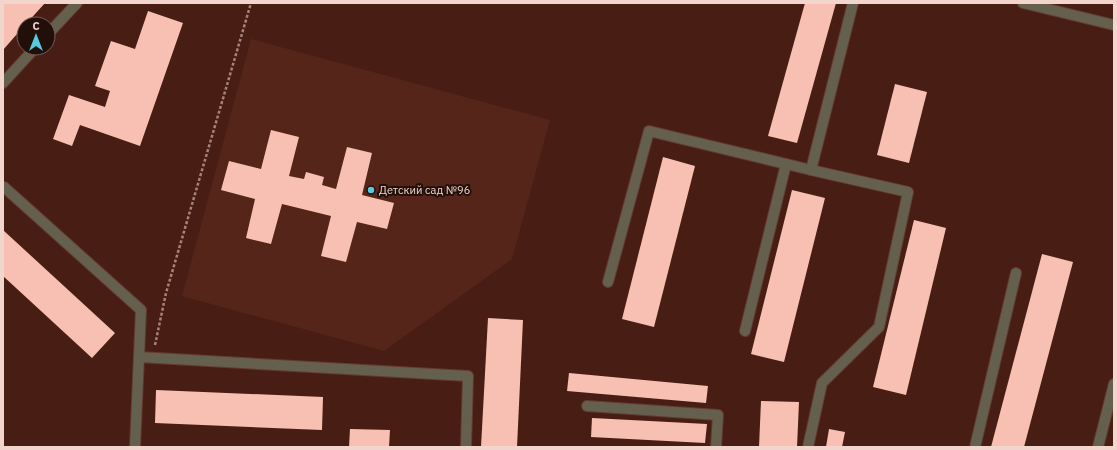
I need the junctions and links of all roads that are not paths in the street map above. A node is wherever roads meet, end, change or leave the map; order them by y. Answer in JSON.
{"nodes":[{"id":1,"x":77,"y":3,"type":"edge"},
{"id":2,"x":853,"y":3,"type":"edge"},
{"id":3,"x":1023,"y":3,"type":"edge"},
{"id":4,"x":56,"y":25,"type":"edge"},
{"id":5,"x":1114,"y":25,"type":"edge"},
{"id":6,"x":28,"y":56,"type":"edge"},
{"id":7,"x":3,"y":83,"type":"edge"},
{"id":8,"x":786,"y":164,"type":"junction"},
{"id":9,"x":811,"y":170,"type":"junction"},
{"id":10,"x":4,"y":187,"type":"dead end"},
{"id":11,"x":1016,"y":273,"type":"dead end"},
{"id":12,"x":608,"y":282,"type":"dead end"},
{"id":13,"x":745,"y":331,"type":"dead end"},
{"id":14,"x":139,"y":357,"type":"junction"},
{"id":15,"x":1114,"y":384,"type":"edge"},
{"id":16,"x":587,"y":406,"type":"dead end"},
{"id":17,"x":135,"y":447,"type":"edge"},
{"id":18,"x":466,"y":447,"type":"edge"},
{"id":19,"x":716,"y":447,"type":"edge"},
{"id":20,"x":808,"y":447,"type":"edge"},
{"id":21,"x":976,"y":447,"type":"edge"},
{"id":22,"x":1098,"y":447,"type":"edge"}],
"edges":[{"from":1,"to":4,"type":"street"},
{"from":2,"to":9,"type":"street"},
{"from":3,"to":5,"type":"street"},
{"from":6,"to":7,"type":"street"},
{"from":8,"to":9,"type":"street"},
{"from":8,"to":12,"type":"street"},
{"from":8,"to":13,"type":"street"},
{"from":9,"to":20,"type":"street"},
{"from":10,"to":14,"type":"street"},
{"from":11,"to":21,"type":"street"},
{"from":14,"to":17,"type":"street"},
{"from":14,"to":18,"type":"street"},
{"from":15,"to":22,"type":"street"},
{"from":16,"to":19,"type":"street"}]}
